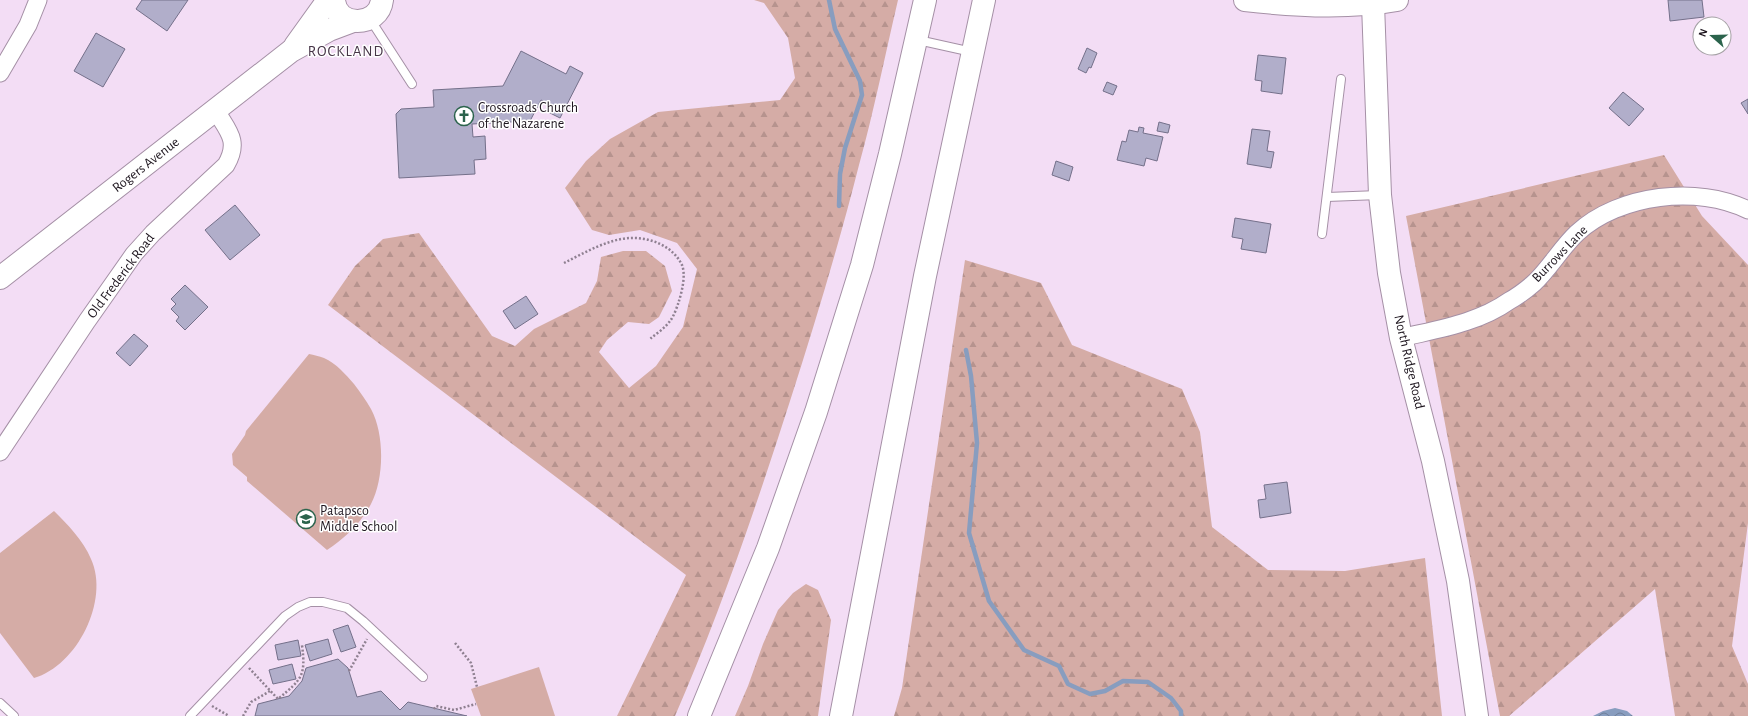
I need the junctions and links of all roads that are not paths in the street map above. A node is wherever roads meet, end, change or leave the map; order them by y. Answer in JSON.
{"nodes":[{"id":1,"x":38,"y":0,"type":"edge"},
{"id":2,"x":328,"y":0,"type":"edge"},
{"id":3,"x":334,"y":0,"type":"edge"},
{"id":4,"x":925,"y":0,"type":"edge"},
{"id":5,"x":984,"y":0,"type":"edge"},
{"id":6,"x":1253,"y":0,"type":"edge"},
{"id":7,"x":1397,"y":0,"type":"edge"},
{"id":8,"x":1324,"y":3,"type":"edge"},
{"id":9,"x":1373,"y":4,"type":"junction"},
{"id":10,"x":375,"y":9,"type":"edge"},
{"id":11,"x":917,"y":40,"type":"junction"},
{"id":12,"x":291,"y":51,"type":"junction"},
{"id":13,"x":972,"y":52,"type":"junction"},
{"id":14,"x":0,"y":73,"type":"edge"},
{"id":15,"x":1342,"y":79,"type":"dead end"},
{"id":16,"x":412,"y":84,"type":"dead end"},
{"id":17,"x":216,"y":111,"type":"junction"},
{"id":18,"x":1380,"y":195,"type":"junction"},
{"id":19,"x":1327,"y":196,"type":"junction"},
{"id":20,"x":1748,"y":210,"type":"edge"},
{"id":21,"x":1322,"y":234,"type":"dead end"},
{"id":22,"x":0,"y":278,"type":"edge"},
{"id":23,"x":1401,"y":338,"type":"junction"},
{"id":24,"x":0,"y":452,"type":"edge"},
{"id":25,"x":423,"y":677,"type":"dead end"},
{"id":26,"x":0,"y":702,"type":"edge"},
{"id":27,"x":14,"y":716,"type":"edge"},
{"id":28,"x":190,"y":716,"type":"edge"},
{"id":29,"x":699,"y":716,"type":"edge"},
{"id":30,"x":841,"y":716,"type":"edge"},
{"id":31,"x":1477,"y":716,"type":"edge"}],
"edges":[{"from":1,"to":14,"type":"street"},
{"from":2,"to":12,"type":"main road","name":"Rogers Avenue"},
{"from":3,"to":10,"type":"main road"},
{"from":4,"to":11,"type":"main road"},
{"from":5,"to":13,"type":"main road"},
{"from":6,"to":8,"type":"main road"},
{"from":7,"to":9,"type":"main road"},
{"from":8,"to":9,"type":"main road"},
{"from":9,"to":18,"type":"main road","name":"North Ridge Road"},
{"from":10,"to":12,"type":"main road","name":"Rogers Avenue"},
{"from":10,"to":16,"type":"lane"},
{"from":11,"to":13,"type":"lane"},
{"from":11,"to":29,"type":"main road"},
{"from":12,"to":17,"type":"main road","name":"Rogers Avenue"},
{"from":13,"to":30,"type":"main road"},
{"from":15,"to":19,"type":"lane"},
{"from":17,"to":22,"type":"main road","name":"Rogers Avenue"},
{"from":17,"to":24,"type":"street","name":"Old Frederick Road"},
{"from":18,"to":19,"type":"lane"},
{"from":18,"to":23,"type":"main road","name":"North Ridge Road"},
{"from":19,"to":21,"type":"lane"},
{"from":20,"to":23,"type":"street","name":"Burrows Lane"},
{"from":23,"to":31,"type":"main road","name":"North Ridge Road"},
{"from":25,"to":28,"type":"lane"},
{"from":26,"to":27,"type":"lane"}]}
